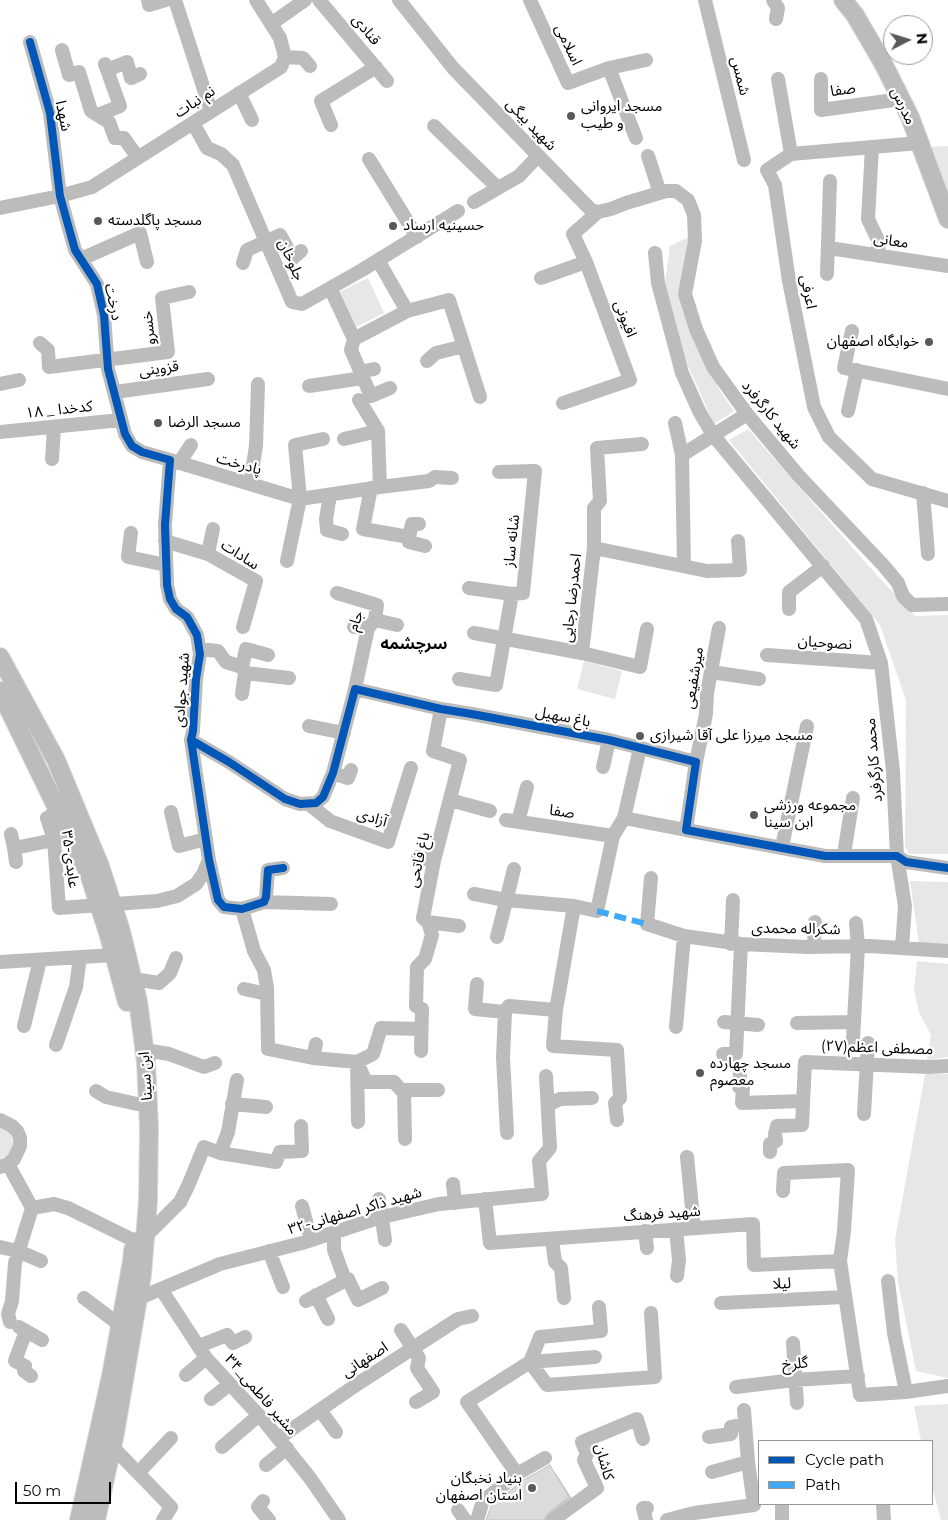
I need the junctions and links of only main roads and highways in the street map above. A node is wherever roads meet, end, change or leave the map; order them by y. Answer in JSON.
{"nodes":[{"id":1,"x":843,"y":0,"type":"edge"},
{"id":2,"x":948,"y":219,"type":"edge"},
{"id":3,"x":0,"y":657,"type":"edge"},
{"id":4,"x":0,"y":691,"type":"edge"},
{"id":5,"x":66,"y":805,"type":"junction"},
{"id":6,"x":105,"y":904,"type":"junction"},
{"id":7,"x":139,"y":1239,"type":"junction"},
{"id":8,"x":131,"y":1301,"type":"junction"},
{"id":9,"x":79,"y":1520,"type":"edge"},
{"id":10,"x":96,"y":1520,"type":"edge"}],
"edges":[{"from":1,"to":2,"type":"main road","name":"مدرس"},
{"from":3,"to":5,"type":"main road","name":"ابن سینا"},
{"from":4,"to":5,"type":"main road","name":"ابن سینا"},
{"from":5,"to":6,"type":"main road","name":"ابن سینا"},
{"from":6,"to":7,"type":"main road","name":"ابن سینا"},
{"from":6,"to":7,"type":"main road","name":"ابن سینا"},
{"from":7,"to":8,"type":"main road","name":"ابن سینا"},
{"from":8,"to":9,"type":"main road","name":"ابن سینا"},
{"from":8,"to":10,"type":"main road","name":"ابن سینا"}]}
